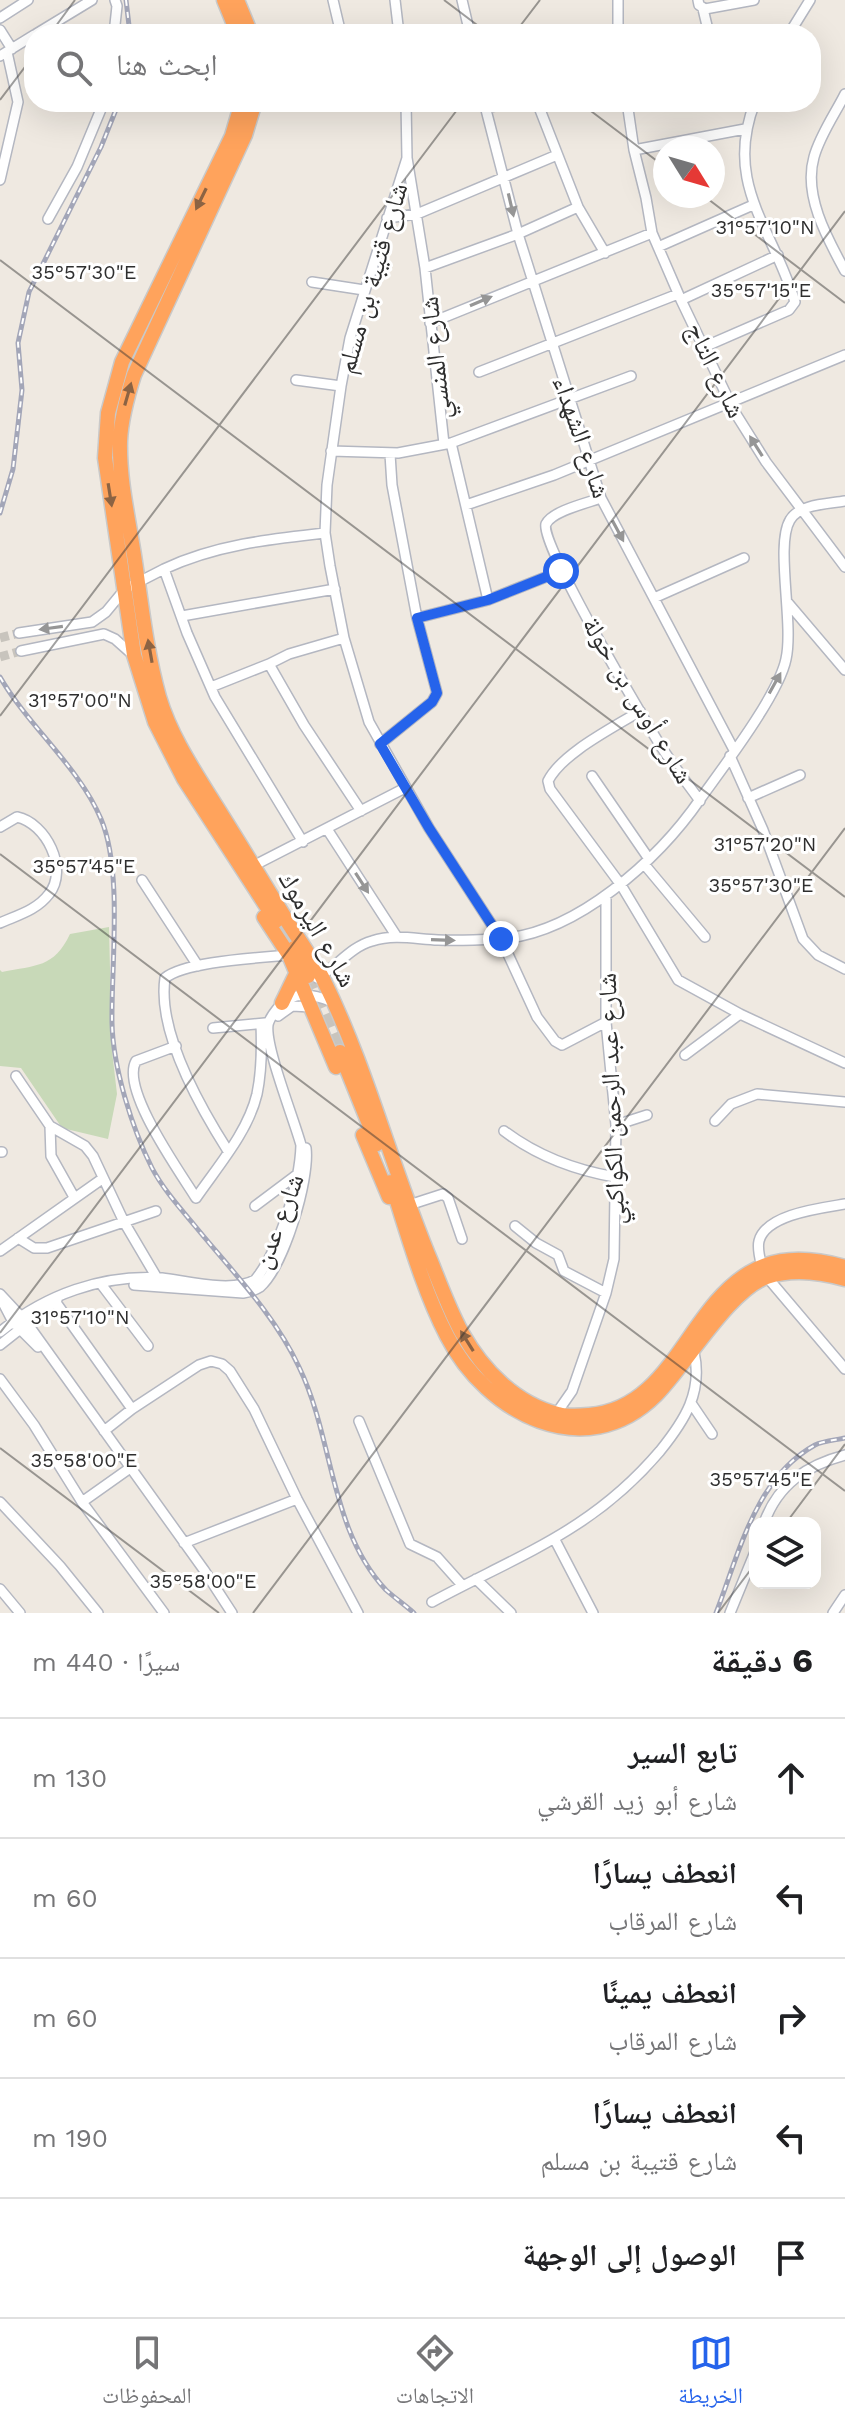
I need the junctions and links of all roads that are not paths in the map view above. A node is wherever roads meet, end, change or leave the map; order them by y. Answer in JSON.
{"nodes":[{"id":1,"x":28,"y":0,"type":"edge"},
{"id":2,"x":92,"y":0,"type":"edge"},
{"id":3,"x":115,"y":0,"type":"edge"},
{"id":4,"x":224,"y":0,"type":"edge"},
{"id":5,"x":237,"y":0,"type":"edge"},
{"id":6,"x":333,"y":0,"type":"edge"},
{"id":7,"x":395,"y":0,"type":"edge"},
{"id":8,"x":462,"y":0,"type":"edge"},
{"id":9,"x":618,"y":0,"type":"edge"},
{"id":10,"x":754,"y":0,"type":"edge"},
{"id":11,"x":810,"y":0,"type":"edge"},
{"id":12,"x":78,"y":4,"type":"edge"},
{"id":13,"x":701,"y":4,"type":"edge"},
{"id":14,"x":0,"y":18,"type":"edge"},
{"id":15,"x":50,"y":24,"type":"edge"},
{"id":16,"x":115,"y":24,"type":"edge"},
{"id":17,"x":234,"y":24,"type":"edge"},
{"id":18,"x":247,"y":24,"type":"edge"},
{"id":19,"x":339,"y":24,"type":"edge"},
{"id":20,"x":398,"y":24,"type":"edge"},
{"id":21,"x":468,"y":24,"type":"edge"},
{"id":22,"x":618,"y":24,"type":"edge"},
{"id":23,"x":706,"y":24,"type":"edge"},
{"id":24,"x":795,"y":24,"type":"edge"},
{"id":25,"x":0,"y":30,"type":"edge"},
{"id":26,"x":24,"y":42,"type":"edge"},
{"id":27,"x":6,"y":53,"type":"edge"},
{"id":28,"x":845,"y":94,"type":"edge"},
{"id":29,"x":100,"y":112,"type":"edge"},
{"id":30,"x":239,"y":112,"type":"edge"},
{"id":31,"x":252,"y":112,"type":"edge"},
{"id":32,"x":406,"y":112,"type":"edge"},
{"id":33,"x":487,"y":112,"type":"edge"},
{"id":34,"x":541,"y":112,"type":"edge"},
{"id":35,"x":628,"y":112,"type":"edge"},
{"id":36,"x":751,"y":112,"type":"edge"},
{"id":37,"x":745,"y":129,"type":"junction"},
{"id":38,"x":634,"y":150,"type":"junction"},
{"id":39,"x":557,"y":155,"type":"junction"},
{"id":40,"x":407,"y":158,"type":"junction"},
{"id":41,"x":504,"y":177,"type":"junction"},
{"id":42,"x":0,"y":180,"type":"edge"},
{"id":43,"x":753,"y":205,"type":"junction"},
{"id":44,"x":578,"y":207,"type":"junction"},
{"id":45,"x":417,"y":214,"type":"junction"},
{"id":46,"x":387,"y":218,"type":"junction"},
{"id":47,"x":48,"y":219,"type":"dead end"},
{"id":48,"x":652,"y":233,"type":"junction"},
{"id":49,"x":518,"y":234,"type":"junction"},
{"id":50,"x":658,"y":247,"type":"junction"},
{"id":51,"x":605,"y":253,"type":"junction"},
{"id":52,"x":778,"y":255,"type":"junction"},
{"id":53,"x":425,"y":268,"type":"junction"},
{"id":54,"x":845,"y":271,"type":"edge"},
{"id":55,"x":531,"y":280,"type":"junction"},
{"id":56,"x":312,"y":282,"type":"dead end"},
{"id":57,"x":364,"y":290,"type":"junction"},
{"id":58,"x":680,"y":297,"type":"junction"},
{"id":59,"x":430,"y":323,"type":"junction"},
{"id":60,"x":551,"y":343,"type":"junction"},
{"id":61,"x":704,"y":347,"type":"junction"},
{"id":62,"x":845,"y":355,"type":"edge"},
{"id":63,"x":479,"y":372,"type":"dead end"},
{"id":64,"x":631,"y":376,"type":"dead end"},
{"id":65,"x":296,"y":380,"type":"dead end"},
{"id":66,"x":341,"y":386,"type":"junction"},
{"id":67,"x":568,"y":400,"type":"junction"},
{"id":68,"x":730,"y":404,"type":"junction"},
{"id":69,"x":448,"y":444,"type":"junction"},
{"id":70,"x":331,"y":451,"type":"junction"},
{"id":71,"x":390,"y":454,"type":"junction"},
{"id":72,"x":587,"y":460,"type":"junction"},
{"id":73,"x":601,"y":498,"type":"junction"},
{"id":74,"x":845,"y":501,"type":"edge"},
{"id":75,"x":466,"y":505,"type":"junction"},
{"id":76,"x":801,"y":510,"type":"junction"},
{"id":77,"x":325,"y":533,"type":"junction"},
{"id":78,"x":744,"y":558,"type":"dead end"},
{"id":79,"x":845,"y":567,"type":"edge"},
{"id":80,"x":164,"y":569,"type":"junction"},
{"id":81,"x":561,"y":571,"type":"junction"},
{"id":82,"x":132,"y":586,"type":"junction"},
{"id":83,"x":335,"y":589,"type":"junction"},
{"id":84,"x":654,"y":598,"type":"junction"},
{"id":85,"x":488,"y":600,"type":"junction"},
{"id":86,"x":788,"y":603,"type":"junction"},
{"id":87,"x":182,"y":616,"type":"junction"},
{"id":88,"x":417,"y":618,"type":"junction"},
{"id":89,"x":19,"y":633,"type":"tunnel mouth"},
{"id":90,"x":344,"y":638,"type":"junction"},
{"id":91,"x":21,"y":651,"type":"tunnel mouth"},
{"id":92,"x":134,"y":655,"type":"junction"},
{"id":93,"x":269,"y":664,"type":"junction"},
{"id":94,"x":845,"y":670,"type":"edge"},
{"id":95,"x":211,"y":687,"type":"junction"},
{"id":96,"x":640,"y":711,"type":"junction"},
{"id":97,"x":380,"y":744,"type":"junction"},
{"id":98,"x":732,"y":753,"type":"junction"},
{"id":99,"x":800,"y":775,"type":"dead end"},
{"id":100,"x":592,"y":776,"type":"dead end"},
{"id":101,"x":184,"y":779,"type":"junction"},
{"id":102,"x":405,"y":788,"type":"junction"},
{"id":103,"x":748,"y":798,"type":"junction"},
{"id":104,"x":700,"y":801,"type":"junction"},
{"id":105,"x":361,"y":811,"type":"junction"},
{"id":106,"x":0,"y":827,"type":"edge"},
{"id":107,"x":327,"y":829,"type":"junction"},
{"id":108,"x":303,"y":842,"type":"junction"},
{"id":109,"x":646,"y":862,"type":"junction"},
{"id":110,"x":253,"y":866,"type":"junction"},
{"id":111,"x":142,"y":880,"type":"dead end"},
{"id":112,"x":621,"y":885,"type":"junction"},
{"id":113,"x":606,"y":896,"type":"junction"},
{"id":114,"x":0,"y":923,"type":"edge"},
{"id":115,"x":397,"y":937,"type":"junction"},
{"id":116,"x":705,"y":937,"type":"dead end"},
{"id":117,"x":501,"y":939,"type":"junction"},
{"id":118,"x":289,"y":955,"type":"junction"},
{"id":119,"x":198,"y":966,"type":"junction"},
{"id":120,"x":845,"y":969,"type":"edge"},
{"id":121,"x":307,"y":985,"type":"junction"},
{"id":122,"x":333,"y":1002,"type":"junction"},
{"id":123,"x":282,"y":1003,"type":"joint"},
{"id":124,"x":740,"y":1014,"type":"junction"},
{"id":125,"x":606,"y":1022,"type":"junction"},
{"id":126,"x":267,"y":1024,"type":"junction"},
{"id":127,"x":213,"y":1028,"type":"dead end"},
{"id":128,"x":344,"y":1030,"type":"junction"},
{"id":129,"x":323,"y":1036,"type":"junction"},
{"id":130,"x":176,"y":1046,"type":"junction"},
{"id":131,"x":340,"y":1052,"type":"tunnel mouth"},
{"id":132,"x":685,"y":1055,"type":"dead end"},
{"id":133,"x":845,"y":1063,"type":"edge"},
{"id":134,"x":16,"y":1076,"type":"dead end"},
{"id":135,"x":845,"y":1102,"type":"edge"},
{"id":136,"x":647,"y":1115,"type":"dead end"},
{"id":137,"x":715,"y":1121,"type":"dead end"},
{"id":138,"x":616,"y":1125,"type":"junction"},
{"id":139,"x":50,"y":1126,"type":"junction"},
{"id":140,"x":504,"y":1131,"type":"dead end"},
{"id":141,"x":228,"y":1151,"type":"junction"},
{"id":142,"x":299,"y":1173,"type":"junction"},
{"id":143,"x":615,"y":1177,"type":"junction"},
{"id":144,"x":102,"y":1179,"type":"junction"},
{"id":145,"x":74,"y":1197,"type":"junction"},
{"id":146,"x":845,"y":1204,"type":"edge"},
{"id":147,"x":409,"y":1205,"type":"junction"},
{"id":148,"x":255,"y":1206,"type":"dead end"},
{"id":149,"x":156,"y":1211,"type":"dead end"},
{"id":150,"x":124,"y":1222,"type":"junction"},
{"id":151,"x":515,"y":1226,"type":"dead end"},
{"id":152,"x":407,"y":1234,"type":"junction"},
{"id":153,"x":18,"y":1238,"type":"junction"},
{"id":154,"x":462,"y":1239,"type":"dead end"},
{"id":155,"x":0,"y":1251,"type":"edge"},
{"id":156,"x":845,"y":1267,"type":"edge"},
{"id":157,"x":764,"y":1272,"type":"junction"},
{"id":158,"x":845,"y":1279,"type":"edge"},
{"id":159,"x":159,"y":1282,"type":"junction"},
{"id":160,"x":102,"y":1286,"type":"junction"},
{"id":161,"x":606,"y":1293,"type":"junction"},
{"id":162,"x":0,"y":1296,"type":"edge"},
{"id":163,"x":55,"y":1301,"type":"junction"},
{"id":164,"x":20,"y":1322,"type":"junction"},
{"id":165,"x":0,"y":1332,"type":"edge"},
{"id":166,"x":0,"y":1345,"type":"edge"},
{"id":167,"x":148,"y":1346,"type":"dead end"},
{"id":168,"x":694,"y":1352,"type":"junction"},
{"id":169,"x":845,"y":1369,"type":"edge"},
{"id":170,"x":0,"y":1379,"type":"edge"},
{"id":171,"x":572,"y":1391,"type":"junction"},
{"id":172,"x":691,"y":1403,"type":"junction"},
{"id":173,"x":132,"y":1409,"type":"junction"},
{"id":174,"x":556,"y":1414,"type":"junction"},
{"id":175,"x":576,"y":1416,"type":"junction"},
{"id":176,"x":359,"y":1421,"type":"dead end"},
{"id":177,"x":104,"y":1431,"type":"junction"},
{"id":178,"x":712,"y":1434,"type":"dead end"},
{"id":179,"x":845,"y":1455,"type":"edge"},
{"id":180,"x":130,"y":1468,"type":"junction"},
{"id":181,"x":297,"y":1499,"type":"junction"},
{"id":182,"x":0,"y":1502,"type":"edge"},
{"id":183,"x":82,"y":1502,"type":"junction"},
{"id":184,"x":767,"y":1517,"type":"edge"},
{"id":185,"x":555,"y":1540,"type":"junction"},
{"id":186,"x":184,"y":1543,"type":"junction"},
{"id":187,"x":749,"y":1567,"type":"edge"},
{"id":188,"x":476,"y":1579,"type":"junction"},
{"id":189,"x":462,"y":1585,"type":"junction"},
{"id":190,"x":0,"y":1589,"type":"edge"},
{"id":191,"x":845,"y":1595,"type":"edge"},
{"id":192,"x":432,"y":1602,"type":"dead end"},
{"id":193,"x":20,"y":1613,"type":"edge"},
{"id":194,"x":98,"y":1613,"type":"edge"},
{"id":195,"x":164,"y":1613,"type":"edge"},
{"id":196,"x":232,"y":1613,"type":"edge"},
{"id":197,"x":358,"y":1613,"type":"edge"},
{"id":198,"x":511,"y":1613,"type":"edge"},
{"id":199,"x":593,"y":1613,"type":"edge"},
{"id":200,"x":730,"y":1613,"type":"edge"},
{"id":201,"x":833,"y":1613,"type":"edge"}],
"edges":[{"from":1,"to":14,"type":"street"},
{"from":2,"to":12,"type":"street"},
{"from":3,"to":16,"type":"street"},
{"from":4,"to":17,"type":"highway"},
{"from":5,"to":18,"type":"highway"},
{"from":6,"to":19,"type":"street"},
{"from":7,"to":20,"type":"street"},
{"from":8,"to":21,"type":"street"},
{"from":9,"to":22,"type":"street"},
{"from":10,"to":13,"type":"street"},
{"from":11,"to":24,"type":"street"},
{"from":12,"to":15,"type":"street"},
{"from":13,"to":23,"type":"street"},
{"from":25,"to":27,"type":"street"},
{"from":26,"to":27,"type":"street"},
{"from":27,"to":42,"type":"street"},
{"from":28,"to":54,"type":"street"},
{"from":29,"to":47,"type":"street"},
{"from":30,"to":82,"type":"highway","name":"شارع اليرموك","one_way":true},
{"from":82,"to":31,"type":"highway","name":"شارع اليرموك","one_way":true},
{"from":32,"to":40,"type":"street","name":"شارع قتيبة بن مسلم"},
{"from":33,"to":41,"type":"street","name":"شارع الشهداء"},
{"from":34,"to":39,"type":"street"},
{"from":35,"to":38,"type":"street","name":"شارع التاج"},
{"from":36,"to":37,"type":"street"},
{"from":37,"to":38,"type":"street"},
{"from":37,"to":43,"type":"street"},
{"from":38,"to":48,"type":"street","name":"شارع التاج"},
{"from":39,"to":41,"type":"street"},
{"from":39,"to":44,"type":"street"},
{"from":40,"to":45,"type":"street","name":"شارع المنسي"},
{"from":40,"to":46,"type":"street","name":"شارع قتيبة بن مسلم"},
{"from":41,"to":45,"type":"street"},
{"from":41,"to":49,"type":"street","name":"شارع الشهداء","one_way":true},
{"from":43,"to":50,"type":"street"},
{"from":43,"to":52,"type":"street"},
{"from":44,"to":49,"type":"street"},
{"from":44,"to":51,"type":"street"},
{"from":45,"to":46,"type":"street"},
{"from":45,"to":53,"type":"street","name":"شارع المنسي"},
{"from":46,"to":57,"type":"street","name":"شارع قتيبة بن مسلم"},
{"from":48,"to":50,"type":"street","name":"شارع التاج"},
{"from":48,"to":51,"type":"street"},
{"from":49,"to":53,"type":"street"},
{"from":49,"to":55,"type":"street","name":"شارع الشهداء"},
{"from":50,"to":58,"type":"street","name":"شارع التاج"},
{"from":51,"to":55,"type":"street"},
{"from":52,"to":58,"type":"street"},
{"from":52,"to":61,"type":"street"},
{"from":53,"to":59,"type":"street","name":"شارع المنسي"},
{"from":59,"to":55,"type":"street","one_way":true},
{"from":55,"to":60,"type":"street","name":"شارع الشهداء"},
{"from":56,"to":57,"type":"street"},
{"from":57,"to":66,"type":"street","name":"شارع قتيبة بن مسلم"},
{"from":58,"to":60,"type":"street"},
{"from":58,"to":61,"type":"street","name":"شارع التاج"},
{"from":59,"to":69,"type":"street","name":"شارع المنسي"},
{"from":60,"to":63,"type":"street"},
{"from":60,"to":67,"type":"street","name":"شارع الشهداء"},
{"from":61,"to":68,"type":"street","name":"شارع التاج"},
{"from":62,"to":68,"type":"street"},
{"from":64,"to":67,"type":"street"},
{"from":65,"to":66,"type":"street"},
{"from":66,"to":70,"type":"street","name":"شارع قتيبة بن مسلم"},
{"from":67,"to":69,"type":"street"},
{"from":67,"to":72,"type":"street","name":"شارع الشهداء"},
{"from":68,"to":72,"type":"street"},
{"from":76,"to":68,"type":"street","name":"شارع التاج","one_way":true},
{"from":69,"to":71,"type":"street","name":"شارع المنسي"},
{"from":69,"to":75,"type":"street"},
{"from":70,"to":71,"type":"street","name":"شارع المنسي"},
{"from":70,"to":77,"type":"street","name":"شارع قتيبة بن مسلم"},
{"from":71,"to":88,"type":"street"},
{"from":72,"to":73,"type":"street","name":"شارع الشهداء"},
{"from":72,"to":75,"type":"street"},
{"from":73,"to":81,"type":"street","name":"شارع أوس بن خولة"},
{"from":73,"to":84,"type":"street","name":"شارع الشهداء","one_way":true},
{"from":74,"to":76,"type":"street"},
{"from":75,"to":85,"type":"street"},
{"from":76,"to":79,"type":"street","name":"شارع التاج"},
{"from":76,"to":86,"type":"street"},
{"from":77,"to":80,"type":"street"},
{"from":77,"to":83,"type":"street","name":"شارع قتيبة بن مسلم"},
{"from":78,"to":84,"type":"street"},
{"from":80,"to":82,"type":"street"},
{"from":80,"to":87,"type":"street"},
{"from":81,"to":85,"type":"street"},
{"from":81,"to":96,"type":"street","name":"شارع أوس بن خولة"},
{"from":82,"to":89,"type":"street","one_way":true},
{"from":82,"to":92,"type":"highway","name":"شارع اليرموك"},
{"from":110,"to":82,"type":"highway","name":"شارع اليرموك","one_way":true},
{"from":83,"to":87,"type":"street"},
{"from":83,"to":90,"type":"street","name":"شارع قتيبة بن مسلم"},
{"from":84,"to":98,"type":"street","name":"شارع الشهداء"},
{"from":85,"to":88,"type":"street"},
{"from":86,"to":94,"type":"street"},
{"from":98,"to":86,"type":"street","one_way":true},
{"from":87,"to":95,"type":"street"},
{"from":88,"to":97,"type":"street"},
{"from":90,"to":93,"type":"street"},
{"from":90,"to":97,"type":"street","name":"شارع قتيبة بن مسلم"},
{"from":91,"to":92,"type":"street"},
{"from":92,"to":101,"type":"highway","name":"شارع اليرموك"},
{"from":93,"to":95,"type":"street"},
{"from":93,"to":105,"type":"street"},
{"from":95,"to":108,"type":"street"},
{"from":96,"to":104,"type":"street","name":"شارع أوس بن خولة"},
{"from":96,"to":112,"type":"street"},
{"from":97,"to":102,"type":"street","name":"شارع قتيبة بن مسلم"},
{"from":98,"to":103,"type":"street","name":"شارع الشهداء"},
{"from":98,"to":104,"type":"street"},
{"from":99,"to":103,"type":"street"},
{"from":100,"to":109,"type":"street"},
{"from":101,"to":118,"type":"highway"},
{"from":101,"to":121,"type":"highway","name":"شارع اليرموك"},
{"from":102,"to":105,"type":"street"},
{"from":102,"to":117,"type":"street","name":"شارع قتيبة بن مسلم"},
{"from":103,"to":120,"type":"street","name":"شارع الشهداء"},
{"from":104,"to":109,"type":"street"},
{"from":105,"to":107,"type":"street"},
{"from":106,"to":114,"type":"street"},
{"from":107,"to":108,"type":"street"},
{"from":107,"to":115,"type":"street","one_way":true},
{"from":108,"to":110,"type":"street"},
{"from":109,"to":112,"type":"street"},
{"from":109,"to":116,"type":"street"},
{"from":110,"to":121,"type":"highway","name":"شارع اليرموك"},
{"from":111,"to":119,"type":"street"},
{"from":112,"to":113,"type":"street"},
{"from":112,"to":124,"type":"street"},
{"from":113,"to":117,"type":"street"},
{"from":113,"to":125,"type":"street","name":"شارع عبد الرحمن الكواكبي"},
{"from":115,"to":117,"type":"street","one_way":true},
{"from":115,"to":121,"type":"street"},
{"from":117,"to":125,"type":"street","name":"شارع قتيبة بن مسلم"},
{"from":118,"to":119,"type":"street"},
{"from":118,"to":121,"type":"highway"},
{"from":119,"to":130,"type":"street"},
{"from":121,"to":122,"type":"highway","name":"شارع اليرموك"},
{"from":121,"to":122,"type":"street"},
{"from":121,"to":123,"type":"highway"},
{"from":121,"to":126,"type":"street"},
{"from":121,"to":129,"type":"highway"},
{"from":122,"to":128,"type":"highway","name":"شارع اليرموك"},
{"from":123,"to":126,"type":"street"},
{"from":124,"to":132,"type":"street"},
{"from":124,"to":133,"type":"street"},
{"from":125,"to":138,"type":"street","name":"شارع عبد الرحمن الكواكبي"},
{"from":126,"to":127,"type":"street"},
{"from":126,"to":141,"type":"street"},
{"from":126,"to":142,"type":"street","name":"شارع عدن"},
{"from":126,"to":159,"type":"street","name":"شارع عدن"},
{"from":128,"to":129,"type":"highway"},
{"from":128,"to":147,"type":"highway","name":"شارع اليرموك"},
{"from":129,"to":152,"type":"highway"},
{"from":130,"to":141,"type":"street"},
{"from":130,"to":141,"type":"street"},
{"from":131,"to":152,"type":"highway","name":"شارع اليرموك"},
{"from":134,"to":139,"type":"street"},
{"from":135,"to":137,"type":"street"},
{"from":136,"to":138,"type":"street"},
{"from":138,"to":143,"type":"street","name":"شارع عبد الرحمن الكواكبي"},
{"from":139,"to":144,"type":"street"},
{"from":139,"to":145,"type":"street"},
{"from":140,"to":143,"type":"street"},
{"from":142,"to":148,"type":"street"},
{"from":142,"to":159,"type":"street","name":"شارع عدن"},
{"from":143,"to":161,"type":"street","name":"شارع عبد الرحمن الكواكبي"},
{"from":144,"to":145,"type":"street"},
{"from":144,"to":150,"type":"street"},
{"from":145,"to":153,"type":"street"},
{"from":146,"to":157,"type":"street"},
{"from":147,"to":154,"type":"street"},
{"from":174,"to":147,"type":"highway","name":"شارع اليرموك","one_way":true},
{"from":149,"to":150,"type":"street"},
{"from":150,"to":153,"type":"street"},
{"from":150,"to":159,"type":"street"},
{"from":151,"to":161,"type":"street"},
{"from":152,"to":168,"type":"highway","name":"شارع اليرموك"},
{"from":153,"to":155,"type":"street"},
{"from":156,"to":157,"type":"highway","name":"شارع اليرموك"},
{"from":157,"to":158,"type":"highway","name":"شارع اليرموك"},
{"from":157,"to":168,"type":"highway","name":"شارع اليرموك"},
{"from":157,"to":169,"type":"street"},
{"from":157,"to":175,"type":"highway","name":"شارع اليرموك"},
{"from":159,"to":160,"type":"street","name":"شارع عدن"},
{"from":160,"to":163,"type":"street","name":"شارع عدن"},
{"from":160,"to":164,"type":"street","name":"شارع عدن"},
{"from":160,"to":167,"type":"street"},
{"from":161,"to":171,"type":"street","name":"شارع عبد الرحمن الكواكبي"},
{"from":162,"to":164,"type":"street"},
{"from":163,"to":164,"type":"street","name":"شارع عدن"},
{"from":163,"to":173,"type":"street"},
{"from":164,"to":165,"type":"street","name":"شارع عدن"},
{"from":164,"to":166,"type":"street","name":"شارع عدن"},
{"from":164,"to":177,"type":"street"},
{"from":168,"to":172,"type":"street"},
{"from":170,"to":183,"type":"street"},
{"from":171,"to":174,"type":"street","name":"شارع عبد الرحمن الكواكبي"},
{"from":171,"to":175,"type":"street","name":"شارع عبد الرحمن الكواكبي"},
{"from":172,"to":178,"type":"street"},
{"from":172,"to":185,"type":"street"},
{"from":173,"to":177,"type":"street"},
{"from":173,"to":181,"type":"street"},
{"from":174,"to":175,"type":"highway","name":"شارع اليرموك"},
{"from":176,"to":189,"type":"street"},
{"from":177,"to":180,"type":"street"},
{"from":179,"to":184,"type":"street"},
{"from":180,"to":183,"type":"street"},
{"from":180,"to":186,"type":"street"},
{"from":181,"to":186,"type":"street"},
{"from":181,"to":197,"type":"street"},
{"from":182,"to":194,"type":"street"},
{"from":183,"to":195,"type":"street"},
{"from":185,"to":188,"type":"street"},
{"from":185,"to":199,"type":"street"},
{"from":186,"to":196,"type":"street"},
{"from":187,"to":200,"type":"street"},
{"from":188,"to":189,"type":"street"},
{"from":188,"to":198,"type":"street"},
{"from":189,"to":192,"type":"street"},
{"from":190,"to":193,"type":"street"},
{"from":191,"to":201,"type":"street"}]}
